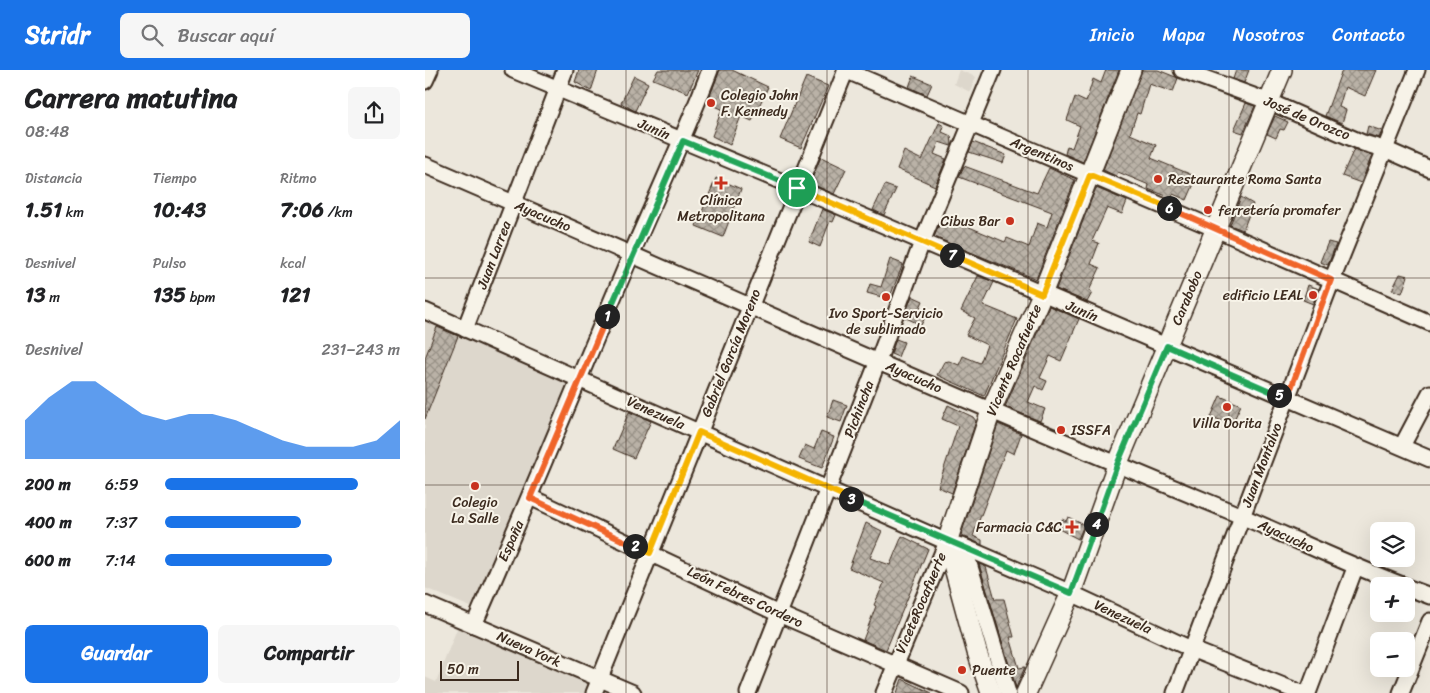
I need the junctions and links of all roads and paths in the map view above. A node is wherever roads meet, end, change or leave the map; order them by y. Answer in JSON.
{"nodes":[{"id":1,"x":429,"y":70,"type":"edge"},
{"id":2,"x":513,"y":70,"type":"edge"},
{"id":3,"x":565,"y":70,"type":"edge"},
{"id":4,"x":711,"y":70,"type":"edge"},
{"id":5,"x":846,"y":70,"type":"edge"},
{"id":6,"x":993,"y":70,"type":"edge"},
{"id":7,"x":1131,"y":70,"type":"edge"},
{"id":8,"x":1182,"y":70,"type":"edge"},
{"id":9,"x":1282,"y":70,"type":"edge"},
{"id":10,"x":1417,"y":70,"type":"edge"},
{"id":11,"x":425,"y":81,"type":"edge"},
{"id":12,"x":557,"y":89,"type":"junction"},
{"id":13,"x":1270,"y":102,"type":"junction"},
{"id":14,"x":972,"y":124,"type":"junction"},
{"id":15,"x":683,"y":141,"type":"junction"},
{"id":16,"x":1387,"y":150,"type":"junction"},
{"id":17,"x":425,"y":165,"type":"edge"},
{"id":18,"x":1430,"y":169,"type":"edge"},
{"id":19,"x":1090,"y":175,"type":"junction"},
{"id":20,"x":797,"y":188,"type":"junction"},
{"id":21,"x":514,"y":203,"type":"junction"},
{"id":22,"x":1216,"y":229,"type":"junction"},
{"id":23,"x":922,"y":242,"type":"junction"},
{"id":24,"x":632,"y":254,"type":"junction"},
{"id":25,"x":1331,"y":280,"type":"junction"},
{"id":26,"x":1042,"y":294,"type":"junction"},
{"id":27,"x":750,"y":305,"type":"junction"},
{"id":28,"x":425,"y":311,"type":"edge"},
{"id":29,"x":1430,"y":323,"type":"edge"},
{"id":30,"x":465,"y":328,"type":"junction"},
{"id":31,"x":1167,"y":346,"type":"junction"},
{"id":32,"x":878,"y":360,"type":"junction"},
{"id":33,"x":580,"y":380,"type":"junction"},
{"id":34,"x":1430,"y":393,"type":"edge"},
{"id":35,"x":1287,"y":399,"type":"junction"},
{"id":36,"x":991,"y":411,"type":"junction"},
{"id":37,"x":699,"y":432,"type":"junction"},
{"id":38,"x":1402,"y":446,"type":"junction"},
{"id":39,"x":1430,"y":459,"type":"edge"},
{"id":40,"x":1117,"y":465,"type":"junction"},
{"id":41,"x":828,"y":489,"type":"junction"},
{"id":42,"x":530,"y":498,"type":"junction"},
{"id":43,"x":1243,"y":516,"type":"junction"},
{"id":44,"x":956,"y":544,"type":"junction"},
{"id":45,"x":650,"y":553,"type":"junction"},
{"id":46,"x":1355,"y":568,"type":"junction"},
{"id":47,"x":1379,"y":577,"type":"edge"},
{"id":48,"x":1415,"y":591,"type":"edge"},
{"id":49,"x":1071,"y":593,"type":"junction"},
{"id":50,"x":1430,"y":596,"type":"edge"},
{"id":51,"x":425,"y":604,"type":"edge"},
{"id":52,"x":779,"y":614,"type":"junction"},
{"id":53,"x":1430,"y":621,"type":"edge"},
{"id":54,"x":474,"y":625,"type":"junction"},
{"id":55,"x":1191,"y":649,"type":"junction"},
{"id":56,"x":895,"y":664,"type":"junction"},
{"id":57,"x":597,"y":686,"type":"edge"},
{"id":58,"x":633,"y":693,"type":"edge"},
{"id":59,"x":747,"y":693,"type":"edge"},
{"id":60,"x":884,"y":693,"type":"edge"},
{"id":61,"x":961,"y":693,"type":"edge"},
{"id":62,"x":991,"y":693,"type":"edge"},
{"id":63,"x":1008,"y":693,"type":"edge"},
{"id":64,"x":1026,"y":693,"type":"edge"},
{"id":65,"x":1175,"y":693,"type":"edge"},
{"id":66,"x":1301,"y":693,"type":"edge"},
{"id":67,"x":1308,"y":693,"type":"edge"},
{"id":68,"x":1401,"y":693,"type":"edge"}],
"edges":[{"from":1,"to":11,"type":"street"},
{"from":2,"to":12,"type":"street","name":"Junín"},
{"from":3,"to":12,"type":"street","name":"Juan Larrea"},
{"from":4,"to":15,"type":"street","name":"España"},
{"from":5,"to":14,"type":"street","name":"Argentinos"},
{"from":5,"to":20,"type":"street","name":"Gabriel García Moreno"},
{"from":6,"to":14,"type":"street","name":"Pichincha"},
{"from":7,"to":19,"type":"main road","name":"Vicente Rocafuerte"},
{"from":8,"to":13,"type":"street","name":"José de Orozco"},
{"from":9,"to":13,"type":"main road","name":"Carabobo"},
{"from":10,"to":16,"type":"street","name":"Juan Montalvo"},
{"from":12,"to":15,"type":"street","name":"Junín"},
{"from":12,"to":21,"type":"street","name":"Juan Larrea"},
{"from":13,"to":16,"type":"street","name":"José de Orozco"},
{"from":13,"to":22,"type":"main road","name":"Carabobo"},
{"from":14,"to":19,"type":"street","name":"Argentinos"},
{"from":14,"to":23,"type":"street","name":"Pichincha"},
{"from":15,"to":20,"type":"street","name":"Junín"},
{"from":15,"to":24,"type":"street","name":"España"},
{"from":16,"to":18,"type":"street","name":"José de Orozco"},
{"from":16,"to":25,"type":"street","name":"Juan Montalvo"},
{"from":17,"to":21,"type":"street","name":"Ayacucho"},
{"from":19,"to":22,"type":"street","name":"Argentinos"},
{"from":19,"to":26,"type":"main road","name":"Vicente Rocafuerte"},
{"from":20,"to":23,"type":"street","name":"Junín"},
{"from":20,"to":27,"type":"street","name":"Gabriel García Moreno"},
{"from":21,"to":24,"type":"street","name":"Ayacucho"},
{"from":21,"to":30,"type":"street","name":"Juan Larrea"},
{"from":22,"to":25,"type":"street","name":"Argentinos"},
{"from":22,"to":31,"type":"main road","name":"Carabobo"},
{"from":23,"to":26,"type":"street","name":"Junín"},
{"from":23,"to":32,"type":"street","name":"Pichincha"},
{"from":24,"to":27,"type":"street","name":"Ayacucho"},
{"from":24,"to":33,"type":"street","name":"España"},
{"from":25,"to":29,"type":"street","name":"Argentinos"},
{"from":25,"to":35,"type":"street","name":"Juan Montalvo"},
{"from":26,"to":31,"type":"street","name":"Junín"},
{"from":26,"to":36,"type":"main road","name":"Vicente Rocafuerte"},
{"from":27,"to":32,"type":"street","name":"Ayacucho"},
{"from":27,"to":37,"type":"street","name":"Gabriel García Moreno"},
{"from":28,"to":30,"type":"street","name":"Venezuela"},
{"from":30,"to":33,"type":"street","name":"Venezuela"},
{"from":31,"to":35,"type":"street","name":"Junín"},
{"from":31,"to":40,"type":"main road","name":"Carabobo"},
{"from":32,"to":36,"type":"street","name":"Ayacucho"},
{"from":32,"to":41,"type":"street","name":"Pichincha"},
{"from":33,"to":37,"type":"street","name":"Venezuela"},
{"from":33,"to":42,"type":"street","name":"España"},
{"from":34,"to":38,"type":"street"},
{"from":35,"to":38,"type":"street","name":"Junín"},
{"from":35,"to":43,"type":"street","name":"Juan Montalvo"},
{"from":36,"to":40,"type":"street","name":"Ayacucho"},
{"from":36,"to":44,"type":"main road","name":"Vicente Rocafuerte"},
{"from":37,"to":41,"type":"street","name":"Venezuela"},
{"from":37,"to":45,"type":"street","name":"Gabriel García Moreno"},
{"from":38,"to":39,"type":"street","name":"Junín"},
{"from":40,"to":43,"type":"street","name":"Ayacucho"},
{"from":40,"to":49,"type":"main road","name":"Carabobo"},
{"from":41,"to":44,"type":"street","name":"Venezuela"},
{"from":41,"to":52,"type":"street","name":"Pichincha"},
{"from":42,"to":45,"type":"street","name":"León Febres Cordero"},
{"from":42,"to":54,"type":"street","name":"España"},
{"from":43,"to":46,"type":"street","name":"Ayacucho"},
{"from":43,"to":55,"type":"street","name":"Juan Montalvo"},
{"from":44,"to":49,"type":"street","name":"Venezuela"},
{"from":44,"to":56,"type":"street","name":"ViceteRocafuerte"},
{"from":44,"to":62,"type":"main road"},
{"from":44,"to":63,"type":"street"},
{"from":45,"to":52,"type":"street","name":"León Febres Cordero"},
{"from":45,"to":57,"type":"street","name":"Gabriel García Moreno"},
{"from":46,"to":47,"type":"street","name":"Ayacucho"},
{"from":46,"to":67,"type":"street"},
{"from":48,"to":50,"type":"street","name":"Ayacucho"},
{"from":49,"to":55,"type":"street","name":"Venezuela"},
{"from":49,"to":64,"type":"main road","name":"Carabobo"},
{"from":51,"to":54,"type":"street","name":"Nueva York"},
{"from":52,"to":56,"type":"street","name":"León Febres Cordero"},
{"from":52,"to":59,"type":"street","name":"Pichincha"},
{"from":53,"to":68,"type":"street"},
{"from":54,"to":57,"type":"street","name":"Nueva York"},
{"from":55,"to":65,"type":"street","name":"Juan Montalvo"},
{"from":55,"to":66,"type":"street","name":"Venezuela"},
{"from":56,"to":60,"type":"street"},
{"from":56,"to":61,"type":"street","name":"León Febres Cordero"},
{"from":57,"to":58,"type":"street","name":"Nueva York"}]}
